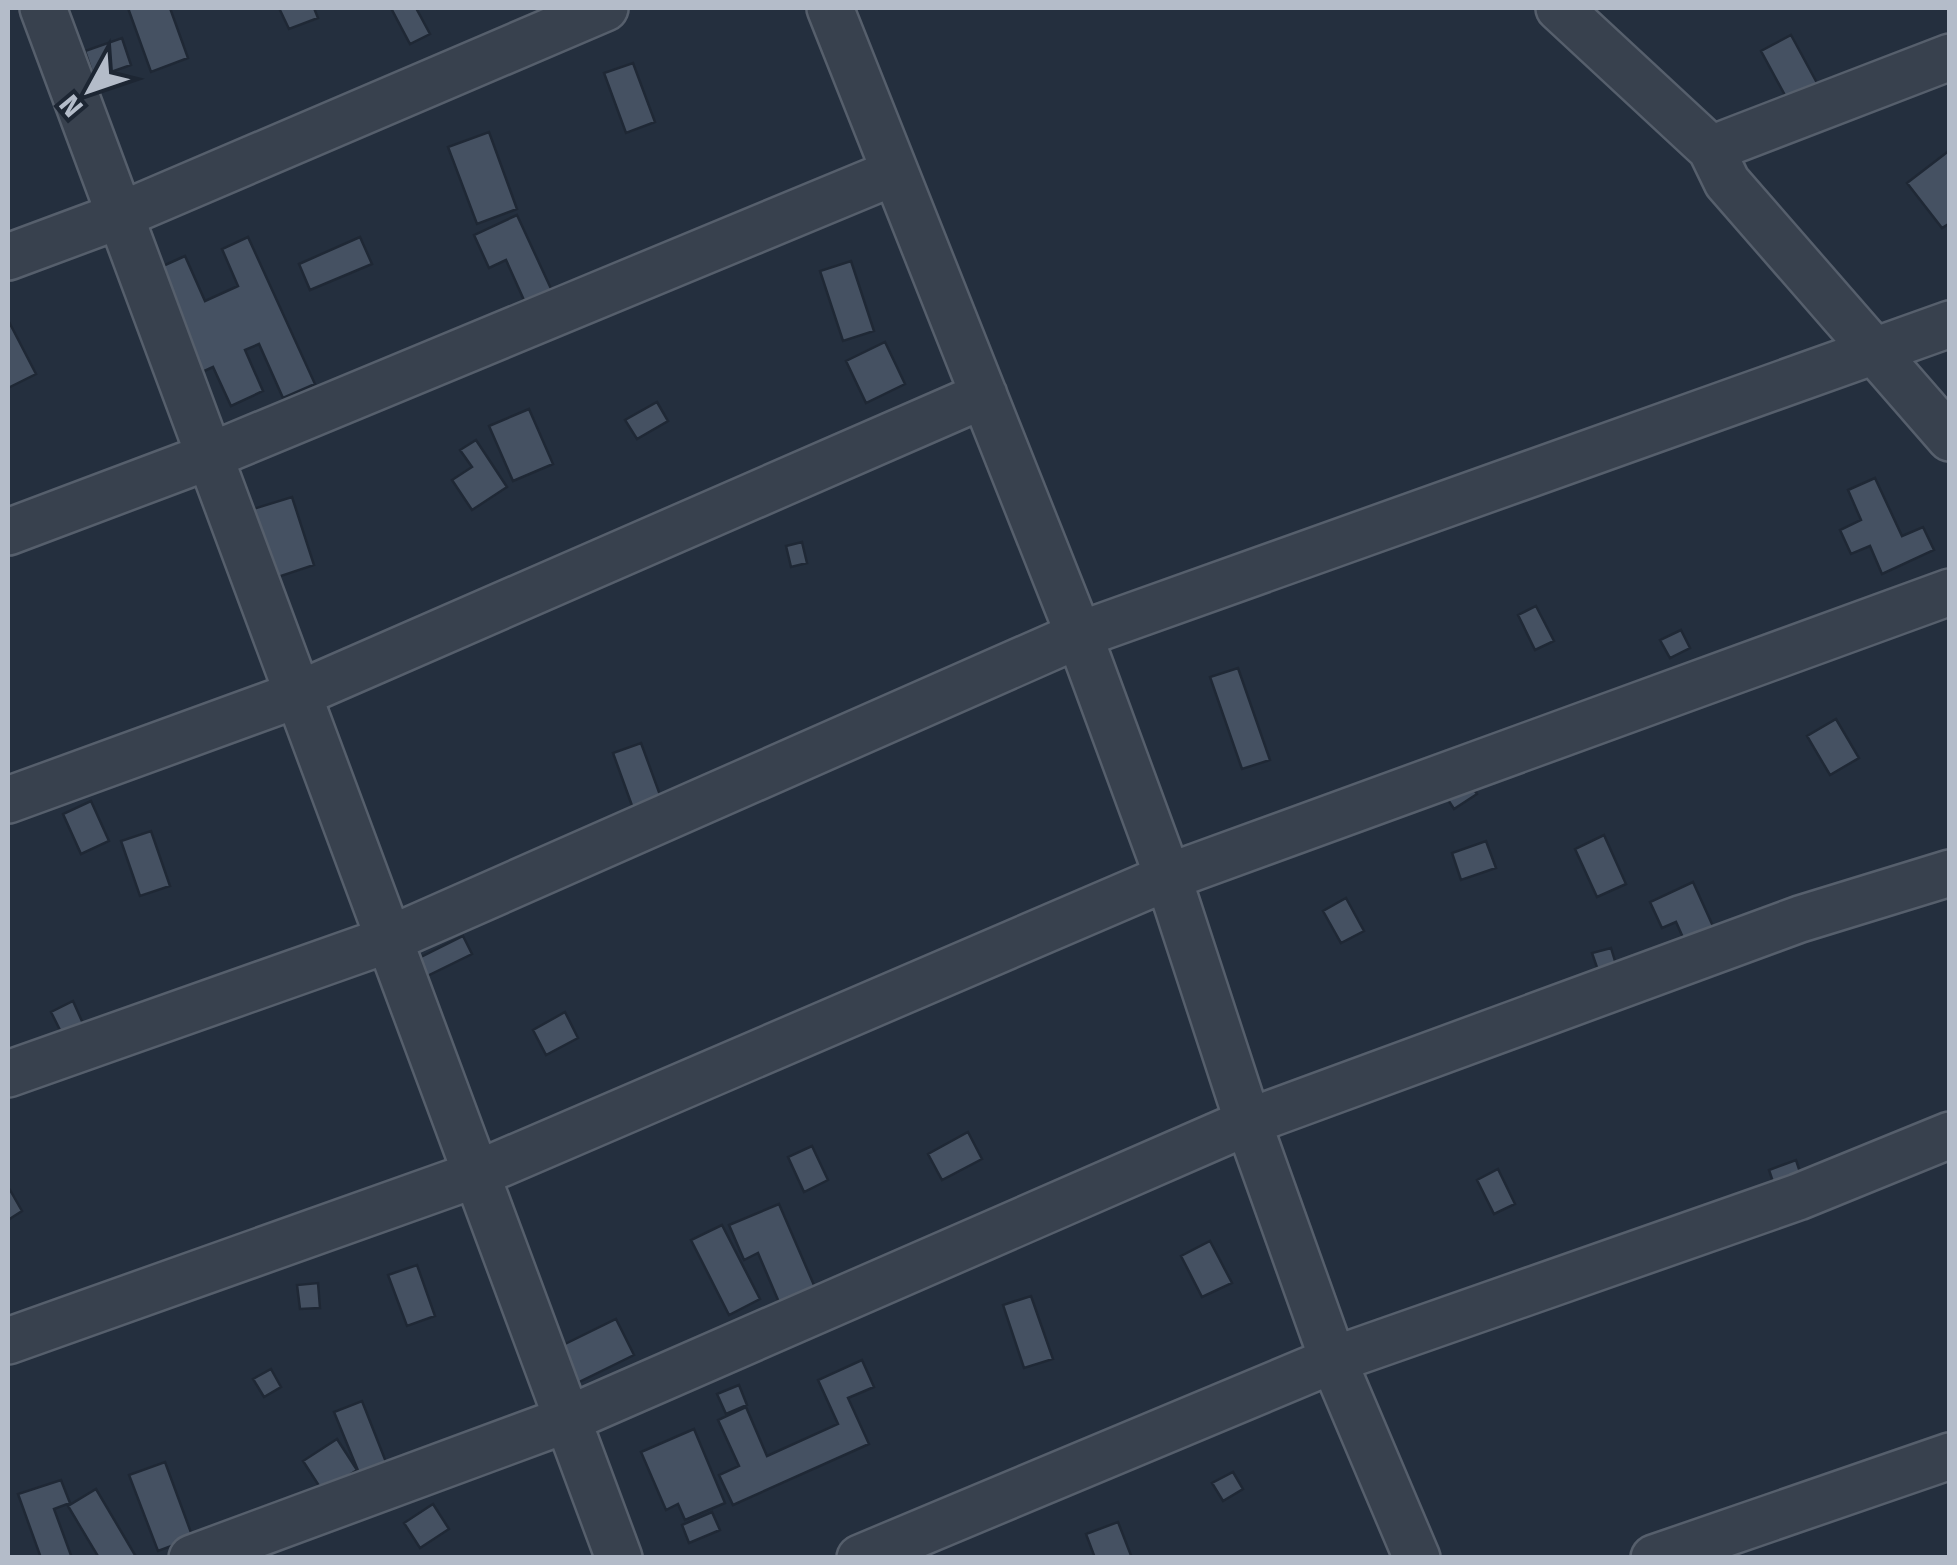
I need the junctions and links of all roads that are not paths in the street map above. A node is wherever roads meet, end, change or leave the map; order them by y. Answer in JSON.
{"nodes":[{"id":1,"x":43,"y":8,"type":"edge"},
{"id":2,"x":605,"y":8,"type":"edge"},
{"id":3,"x":830,"y":8,"type":"edge"},
{"id":4,"x":1560,"y":8,"type":"edge"},
{"id":5,"x":1950,"y":57,"type":"edge"},
{"id":6,"x":1711,"y":149,"type":"junction"},
{"id":7,"x":895,"y":172,"type":"junction"},
{"id":8,"x":121,"y":214,"type":"junction"},
{"id":9,"x":8,"y":257,"type":"edge"},
{"id":10,"x":1950,"y":324,"type":"edge"},
{"id":11,"x":1874,"y":352,"type":"junction"},
{"id":12,"x":984,"y":395,"type":"junction"},
{"id":13,"x":1950,"y":438,"type":"edge"},
{"id":14,"x":210,"y":456,"type":"junction"},
{"id":15,"x":8,"y":532,"type":"edge"},
{"id":16,"x":1950,"y":592,"type":"edge"},
{"id":17,"x":1079,"y":635,"type":"junction"},
{"id":18,"x":299,"y":694,"type":"junction"},
{"id":19,"x":8,"y":800,"type":"edge"},
{"id":20,"x":1950,"y":873,"type":"edge"},
{"id":21,"x":1168,"y":877,"type":"junction"},
{"id":22,"x":390,"y":939,"type":"junction"},
{"id":23,"x":8,"y":1074,"type":"edge"},
{"id":24,"x":1248,"y":1122,"type":"junction"},
{"id":25,"x":1950,"y":1135,"type":"edge"},
{"id":26,"x":477,"y":1174,"type":"junction"},
{"id":27,"x":8,"y":1341,"type":"edge"},
{"id":28,"x":1333,"y":1360,"type":"junction"},
{"id":29,"x":568,"y":1419,"type":"junction"},
{"id":30,"x":1950,"y":1456,"type":"edge"},
{"id":31,"x":192,"y":1558,"type":"edge"},
{"id":32,"x":619,"y":1558,"type":"edge"},
{"id":33,"x":860,"y":1558,"type":"edge"},
{"id":34,"x":1417,"y":1558,"type":"edge"},
{"id":35,"x":1654,"y":1558,"type":"edge"}],
"edges":[{"from":1,"to":8,"type":"street"},
{"from":2,"to":8,"type":"street"},
{"from":3,"to":7,"type":"street"},
{"from":4,"to":6,"type":"street"},
{"from":5,"to":6,"type":"street"},
{"from":6,"to":11,"type":"street"},
{"from":7,"to":12,"type":"street"},
{"from":7,"to":14,"type":"street"},
{"from":8,"to":9,"type":"street"},
{"from":8,"to":14,"type":"street"},
{"from":10,"to":11,"type":"street"},
{"from":11,"to":13,"type":"street"},
{"from":11,"to":17,"type":"street"},
{"from":12,"to":17,"type":"street"},
{"from":12,"to":18,"type":"street"},
{"from":14,"to":15,"type":"street"},
{"from":14,"to":18,"type":"street"},
{"from":16,"to":21,"type":"street"},
{"from":17,"to":21,"type":"street"},
{"from":17,"to":22,"type":"street"},
{"from":18,"to":19,"type":"street"},
{"from":18,"to":22,"type":"street"},
{"from":20,"to":24,"type":"street"},
{"from":21,"to":24,"type":"street"},
{"from":21,"to":26,"type":"street"},
{"from":22,"to":23,"type":"street"},
{"from":22,"to":26,"type":"street"},
{"from":24,"to":28,"type":"street"},
{"from":24,"to":29,"type":"street"},
{"from":25,"to":28,"type":"street"},
{"from":26,"to":27,"type":"street"},
{"from":26,"to":29,"type":"street"},
{"from":28,"to":33,"type":"street"},
{"from":28,"to":34,"type":"street"},
{"from":29,"to":31,"type":"street"},
{"from":29,"to":32,"type":"street"},
{"from":30,"to":35,"type":"street"}]}
